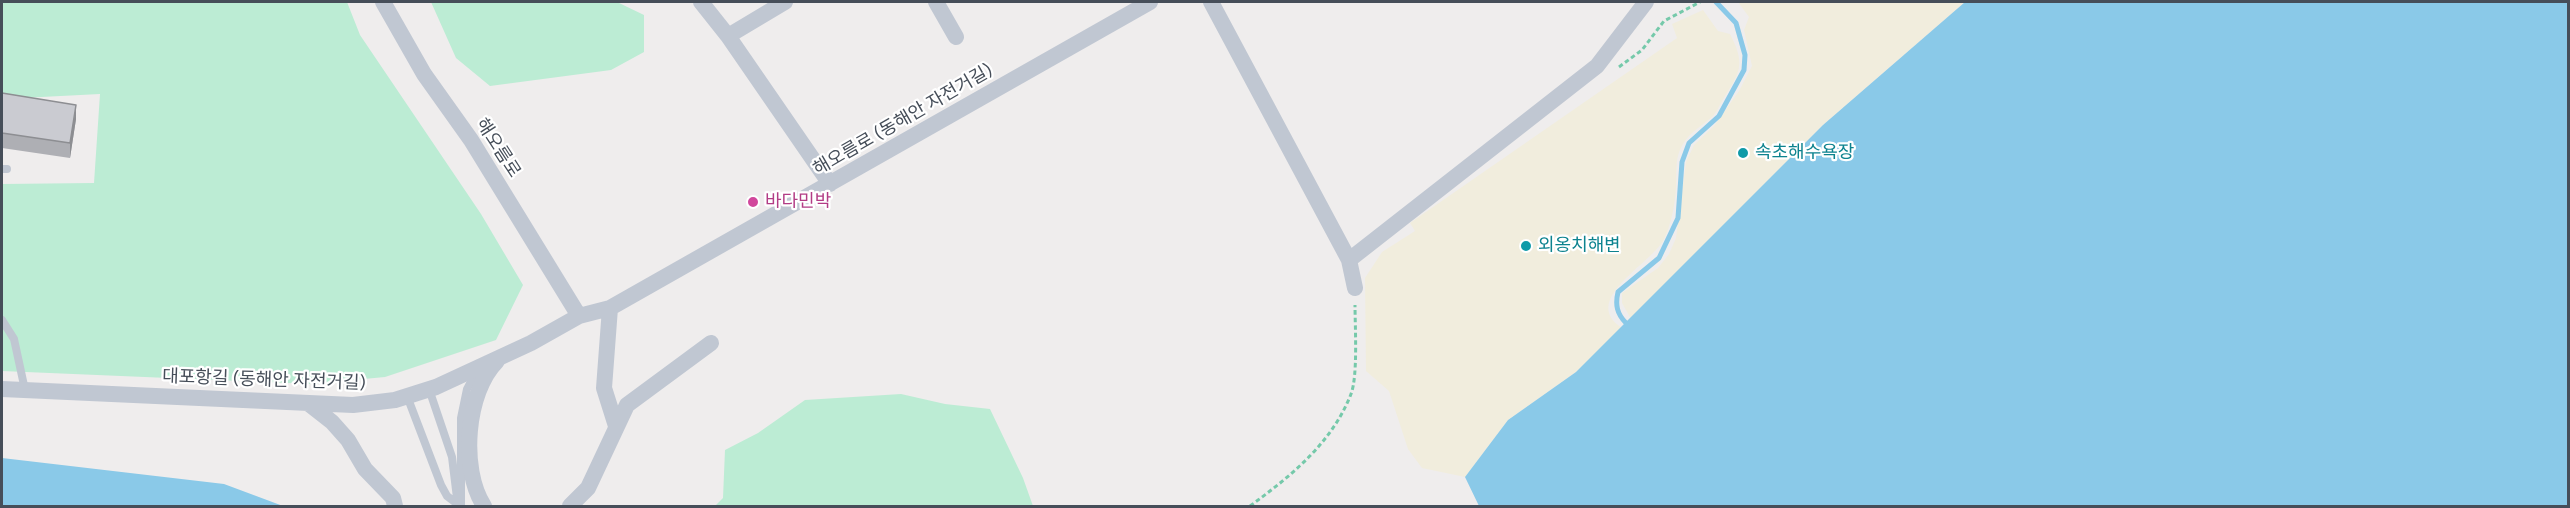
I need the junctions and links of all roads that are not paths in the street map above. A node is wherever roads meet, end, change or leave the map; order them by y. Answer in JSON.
{"nodes":[{"id":1,"x":383,"y":2,"type":"edge"},
{"id":2,"x":701,"y":2,"type":"edge"},
{"id":3,"x":785,"y":2,"type":"edge"},
{"id":4,"x":936,"y":2,"type":"edge"},
{"id":5,"x":1150,"y":2,"type":"edge"},
{"id":6,"x":1211,"y":2,"type":"edge"},
{"id":7,"x":1646,"y":2,"type":"edge"},
{"id":8,"x":728,"y":36,"type":"junction"},
{"id":9,"x":956,"y":37,"type":"dead end"},
{"id":10,"x":830,"y":184,"type":"junction"},
{"id":11,"x":1349,"y":260,"type":"junction"},
{"id":12,"x":1355,"y":288,"type":"road end"},
{"id":13,"x":610,"y":308,"type":"junction"},
{"id":14,"x":579,"y":316,"type":"junction"},
{"id":15,"x":2,"y":320,"type":"edge"},
{"id":16,"x":711,"y":343,"type":"dead end"},
{"id":17,"x":502,"y":356,"type":"junction"},
{"id":18,"x":485,"y":364,"type":"junction"},
{"id":19,"x":2,"y":389,"type":"edge"},
{"id":20,"x":429,"y":389,"type":"junction"},
{"id":21,"x":25,"y":390,"type":"junction"},
{"id":22,"x":407,"y":396,"type":"junction"},
{"id":23,"x":309,"y":404,"type":"junction"},
{"id":24,"x":616,"y":426,"type":"junction"},
{"id":25,"x":395,"y":507,"type":"edge"},
{"id":26,"x":461,"y":507,"type":"edge"},
{"id":27,"x":484,"y":507,"type":"edge"},
{"id":28,"x":570,"y":507,"type":"edge"}],
"edges":[{"from":1,"to":14,"type":"street","name":"해오름로"},
{"from":2,"to":8,"type":"street"},
{"from":3,"to":8,"type":"street"},
{"from":4,"to":9,"type":"street"},
{"from":5,"to":10,"type":"street","name":"해오름로 (동해안 자전거길)"},
{"from":6,"to":11,"type":"street"},
{"from":7,"to":11,"type":"street"},
{"from":8,"to":10,"type":"street"},
{"from":10,"to":13,"type":"street","name":"해오름로 (동해안 자전거길)"},
{"from":11,"to":12,"type":"street"},
{"from":13,"to":14,"type":"street","name":"해오름로 (동해안 자전거길)"},
{"from":13,"to":24,"type":"street"},
{"from":14,"to":17,"type":"street","name":"대포항길 (동해안 자전거길)"},
{"from":15,"to":21,"type":"lane"},
{"from":16,"to":24,"type":"street"},
{"from":17,"to":18,"type":"street","name":"대포항길 (동해안 자전거길)"},
{"from":17,"to":27,"type":"street"},
{"from":18,"to":20,"type":"street","name":"대포항길 (동해안 자전거길)"},
{"from":18,"to":26,"type":"lane"},
{"from":19,"to":21,"type":"street","name":"대포항길 (동해안 자전거길)"},
{"from":20,"to":22,"type":"street","name":"대포항길 (동해안 자전거길)"},
{"from":20,"to":26,"type":"lane"},
{"from":21,"to":23,"type":"street","name":"대포항길 (동해안 자전거길)"},
{"from":22,"to":23,"type":"street","name":"대포항길 (동해안 자전거길)"},
{"from":22,"to":26,"type":"lane"},
{"from":23,"to":25,"type":"street"},
{"from":24,"to":28,"type":"street"}]}
